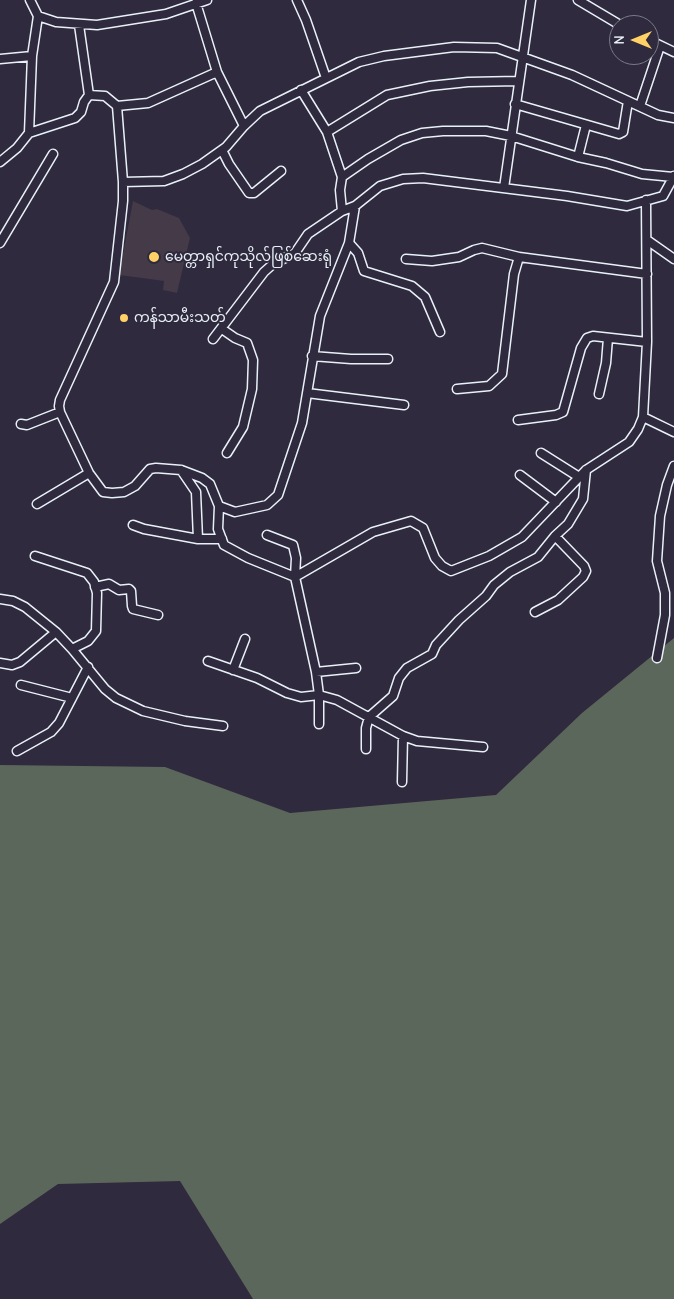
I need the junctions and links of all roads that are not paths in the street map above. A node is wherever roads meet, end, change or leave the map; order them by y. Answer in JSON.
{"nodes":[{"id":1,"x":30,"y":0,"type":"edge"},
{"id":2,"x":207,"y":0,"type":"edge"},
{"id":3,"x":297,"y":0,"type":"edge"},
{"id":4,"x":531,"y":0,"type":"edge"},
{"id":5,"x":578,"y":0,"type":"edge"},
{"id":6,"x":196,"y":3,"type":"junction"},
{"id":7,"x":38,"y":16,"type":"junction"},
{"id":8,"x":609,"y":18,"type":"edge"},
{"id":9,"x":79,"y":25,"type":"junction"},
{"id":10,"x":660,"y":46,"type":"joint"},
{"id":11,"x":674,"y":52,"type":"edge"},
{"id":12,"x":32,"y":56,"type":"junction"},
{"id":13,"x":523,"y":57,"type":"junction"},
{"id":14,"x":0,"y":59,"type":"edge"},
{"id":15,"x":217,"y":72,"type":"junction"},
{"id":16,"x":326,"y":78,"type":"junction"},
{"id":17,"x":518,"y":81,"type":"junction"},
{"id":18,"x":301,"y":90,"type":"junction"},
{"id":19,"x":89,"y":95,"type":"junction"},
{"id":20,"x":628,"y":101,"type":"junction"},
{"id":21,"x":515,"y":104,"type":"junction"},
{"id":22,"x":116,"y":106,"type":"junction"},
{"id":23,"x":640,"y":106,"type":"junction"},
{"id":24,"x":674,"y":118,"type":"edge"},
{"id":25,"x":586,"y":125,"type":"junction"},
{"id":26,"x":244,"y":126,"type":"junction"},
{"id":27,"x":327,"y":132,"type":"junction"},
{"id":28,"x":29,"y":133,"type":"junction"},
{"id":29,"x":511,"y":136,"type":"junction"},
{"id":30,"x":222,"y":150,"type":"junction"},
{"id":31,"x":53,"y":154,"type":"dead end"},
{"id":32,"x":578,"y":157,"type":"junction"},
{"id":33,"x":0,"y":162,"type":"edge"},
{"id":34,"x":281,"y":171,"type":"dead end"},
{"id":35,"x":342,"y":177,"type":"junction"},
{"id":36,"x":674,"y":177,"type":"edge"},
{"id":37,"x":123,"y":182,"type":"junction"},
{"id":38,"x":504,"y":188,"type":"junction"},
{"id":39,"x":646,"y":200,"type":"junction"},
{"id":40,"x":355,"y":206,"type":"junction"},
{"id":41,"x":342,"y":211,"type":"junction"},
{"id":42,"x":647,"y":240,"type":"junction"},
{"id":43,"x":0,"y":243,"type":"edge"},
{"id":44,"x":349,"y":243,"type":"junction"},
{"id":45,"x":519,"y":257,"type":"junction"},
{"id":46,"x":406,"y":259,"type":"dead end"},
{"id":47,"x":674,"y":259,"type":"edge"},
{"id":48,"x":646,"y":274,"type":"junction"},
{"id":49,"x":222,"y":329,"type":"junction"},
{"id":50,"x":440,"y":332,"type":"dead end"},
{"id":51,"x":608,"y":338,"type":"junction"},
{"id":52,"x":213,"y":339,"type":"dead end"},
{"id":53,"x":648,"y":342,"type":"junction"},
{"id":54,"x":312,"y":356,"type":"junction"},
{"id":55,"x":388,"y":358,"type":"dead end"},
{"id":56,"x":457,"y":389,"type":"dead end"},
{"id":57,"x":307,"y":393,"type":"junction"},
{"id":58,"x":599,"y":394,"type":"dead end"},
{"id":59,"x":404,"y":405,"type":"dead end"},
{"id":60,"x":60,"y":412,"type":"junction"},
{"id":61,"x":643,"y":417,"type":"junction"},
{"id":62,"x":518,"y":420,"type":"dead end"},
{"id":63,"x":21,"y":424,"type":"dead end"},
{"id":64,"x":674,"y":432,"type":"edge"},
{"id":65,"x":227,"y":453,"type":"dead end"},
{"id":66,"x":542,"y":454,"type":"dead end"},
{"id":67,"x":674,"y":466,"type":"edge"},
{"id":68,"x":181,"y":470,"type":"junction"},
{"id":69,"x":586,"y":470,"type":"junction"},
{"id":70,"x":89,"y":473,"type":"junction"},
{"id":71,"x":520,"y":475,"type":"dead end"},
{"id":72,"x":579,"y":477,"type":"junction"},
{"id":73,"x":556,"y":502,"type":"junction"},
{"id":74,"x":36,"y":504,"type":"dead end"},
{"id":75,"x":219,"y":506,"type":"junction"},
{"id":76,"x":133,"y":525,"type":"dead end"},
{"id":77,"x":268,"y":535,"type":"dead end"},
{"id":78,"x":555,"y":536,"type":"junction"},
{"id":79,"x":198,"y":539,"type":"junction"},
{"id":80,"x":222,"y":539,"type":"junction"},
{"id":81,"x":35,"y":556,"type":"dead end"},
{"id":82,"x":295,"y":577,"type":"junction"},
{"id":83,"x":95,"y":587,"type":"junction"},
{"id":84,"x":0,"y":599,"type":"edge"},
{"id":85,"x":535,"y":612,"type":"dead end"},
{"id":86,"x":158,"y":615,"type":"dead end"},
{"id":87,"x":56,"y":632,"type":"junction"},
{"id":88,"x":245,"y":639,"type":"dead end"},
{"id":89,"x":72,"y":649,"type":"junction"},
{"id":90,"x":658,"y":658,"type":"dead end"},
{"id":91,"x":208,"y":661,"type":"dead end"},
{"id":92,"x":0,"y":663,"type":"edge"},
{"id":93,"x":88,"y":667,"type":"junction"},
{"id":94,"x":356,"y":668,"type":"dead end"},
{"id":95,"x":234,"y":670,"type":"junction"},
{"id":96,"x":316,"y":672,"type":"junction"},
{"id":97,"x":20,"y":685,"type":"dead end"},
{"id":98,"x":319,"y":695,"type":"junction"},
{"id":99,"x":72,"y":698,"type":"junction"},
{"id":100,"x":369,"y":717,"type":"junction"},
{"id":101,"x":320,"y":724,"type":"dead end"},
{"id":102,"x":223,"y":726,"type":"dead end"},
{"id":103,"x":403,"y":736,"type":"junction"},
{"id":104,"x":483,"y":747,"type":"dead end"},
{"id":105,"x":366,"y":749,"type":"dead end"},
{"id":106,"x":17,"y":752,"type":"dead end"},
{"id":107,"x":402,"y":782,"type":"dead end"}],
"edges":[{"from":1,"to":7,"type":"street"},
{"from":2,"to":6,"type":"street"},
{"from":3,"to":16,"type":"street"},
{"from":4,"to":13,"type":"street"},
{"from":5,"to":8,"type":"street"},
{"from":6,"to":9,"type":"street"},
{"from":6,"to":15,"type":"street"},
{"from":7,"to":9,"type":"street"},
{"from":7,"to":12,"type":"street"},
{"from":9,"to":19,"type":"street"},
{"from":10,"to":11,"type":"street"},
{"from":10,"to":23,"type":"street"},
{"from":12,"to":14,"type":"street"},
{"from":12,"to":28,"type":"street"},
{"from":13,"to":16,"type":"street"},
{"from":13,"to":17,"type":"street"},
{"from":13,"to":20,"type":"street"},
{"from":15,"to":22,"type":"street"},
{"from":15,"to":26,"type":"street"},
{"from":16,"to":18,"type":"street"},
{"from":17,"to":21,"type":"street"},
{"from":17,"to":27,"type":"street"},
{"from":18,"to":26,"type":"street"},
{"from":18,"to":27,"type":"street"},
{"from":19,"to":22,"type":"street"},
{"from":19,"to":28,"type":"street"},
{"from":20,"to":23,"type":"street"},
{"from":20,"to":25,"type":"street"},
{"from":21,"to":25,"type":"street"},
{"from":21,"to":29,"type":"street"},
{"from":22,"to":37,"type":"street"},
{"from":23,"to":24,"type":"street"},
{"from":25,"to":32,"type":"street"},
{"from":26,"to":30,"type":"street"},
{"from":27,"to":35,"type":"street"},
{"from":28,"to":33,"type":"street"},
{"from":29,"to":32,"type":"street"},
{"from":29,"to":35,"type":"street"},
{"from":29,"to":38,"type":"street"},
{"from":30,"to":34,"type":"street"},
{"from":30,"to":37,"type":"street"},
{"from":31,"to":43,"type":"street"},
{"from":32,"to":36,"type":"street"},
{"from":35,"to":41,"type":"street"},
{"from":36,"to":39,"type":"street"},
{"from":37,"to":60,"type":"street"},
{"from":38,"to":39,"type":"street"},
{"from":38,"to":40,"type":"street"},
{"from":39,"to":42,"type":"street"},
{"from":40,"to":41,"type":"street"},
{"from":40,"to":44,"type":"street"},
{"from":41,"to":49,"type":"street"},
{"from":42,"to":47,"type":"street"},
{"from":42,"to":48,"type":"street"},
{"from":44,"to":50,"type":"street"},
{"from":44,"to":54,"type":"street"},
{"from":45,"to":46,"type":"street"},
{"from":45,"to":48,"type":"street"},
{"from":45,"to":56,"type":"street"},
{"from":48,"to":53,"type":"street"},
{"from":49,"to":52,"type":"street"},
{"from":49,"to":65,"type":"street"},
{"from":51,"to":53,"type":"street"},
{"from":51,"to":58,"type":"street"},
{"from":51,"to":62,"type":"street"},
{"from":53,"to":61,"type":"street"},
{"from":54,"to":55,"type":"street"},
{"from":54,"to":57,"type":"street"},
{"from":57,"to":59,"type":"street"},
{"from":57,"to":75,"type":"street"},
{"from":60,"to":63,"type":"street"},
{"from":60,"to":70,"type":"street"},
{"from":61,"to":64,"type":"street"},
{"from":61,"to":69,"type":"street"},
{"from":66,"to":72,"type":"street"},
{"from":67,"to":90,"type":"street"},
{"from":68,"to":70,"type":"street"},
{"from":68,"to":75,"type":"street"},
{"from":68,"to":79,"type":"street"},
{"from":69,"to":72,"type":"street"},
{"from":69,"to":78,"type":"street"},
{"from":70,"to":74,"type":"street"},
{"from":71,"to":73,"type":"street"},
{"from":72,"to":73,"type":"street"},
{"from":73,"to":82,"type":"street"},
{"from":75,"to":80,"type":"street"},
{"from":76,"to":79,"type":"street"},
{"from":77,"to":82,"type":"street"},
{"from":78,"to":85,"type":"street"},
{"from":78,"to":100,"type":"street"},
{"from":79,"to":80,"type":"street"},
{"from":80,"to":82,"type":"street"},
{"from":81,"to":83,"type":"street"},
{"from":82,"to":96,"type":"street"},
{"from":83,"to":86,"type":"street"},
{"from":83,"to":89,"type":"street"},
{"from":84,"to":87,"type":"street"},
{"from":87,"to":89,"type":"street"},
{"from":87,"to":92,"type":"street"},
{"from":88,"to":95,"type":"street"},
{"from":89,"to":93,"type":"street"},
{"from":91,"to":95,"type":"street"},
{"from":93,"to":99,"type":"street"},
{"from":93,"to":102,"type":"street"},
{"from":94,"to":96,"type":"street"},
{"from":95,"to":98,"type":"street"},
{"from":96,"to":98,"type":"street"},
{"from":97,"to":99,"type":"street"},
{"from":98,"to":100,"type":"street"},
{"from":98,"to":101,"type":"street"},
{"from":99,"to":106,"type":"street"},
{"from":100,"to":103,"type":"street"},
{"from":100,"to":105,"type":"street"},
{"from":103,"to":104,"type":"street"},
{"from":103,"to":107,"type":"street"}]}
